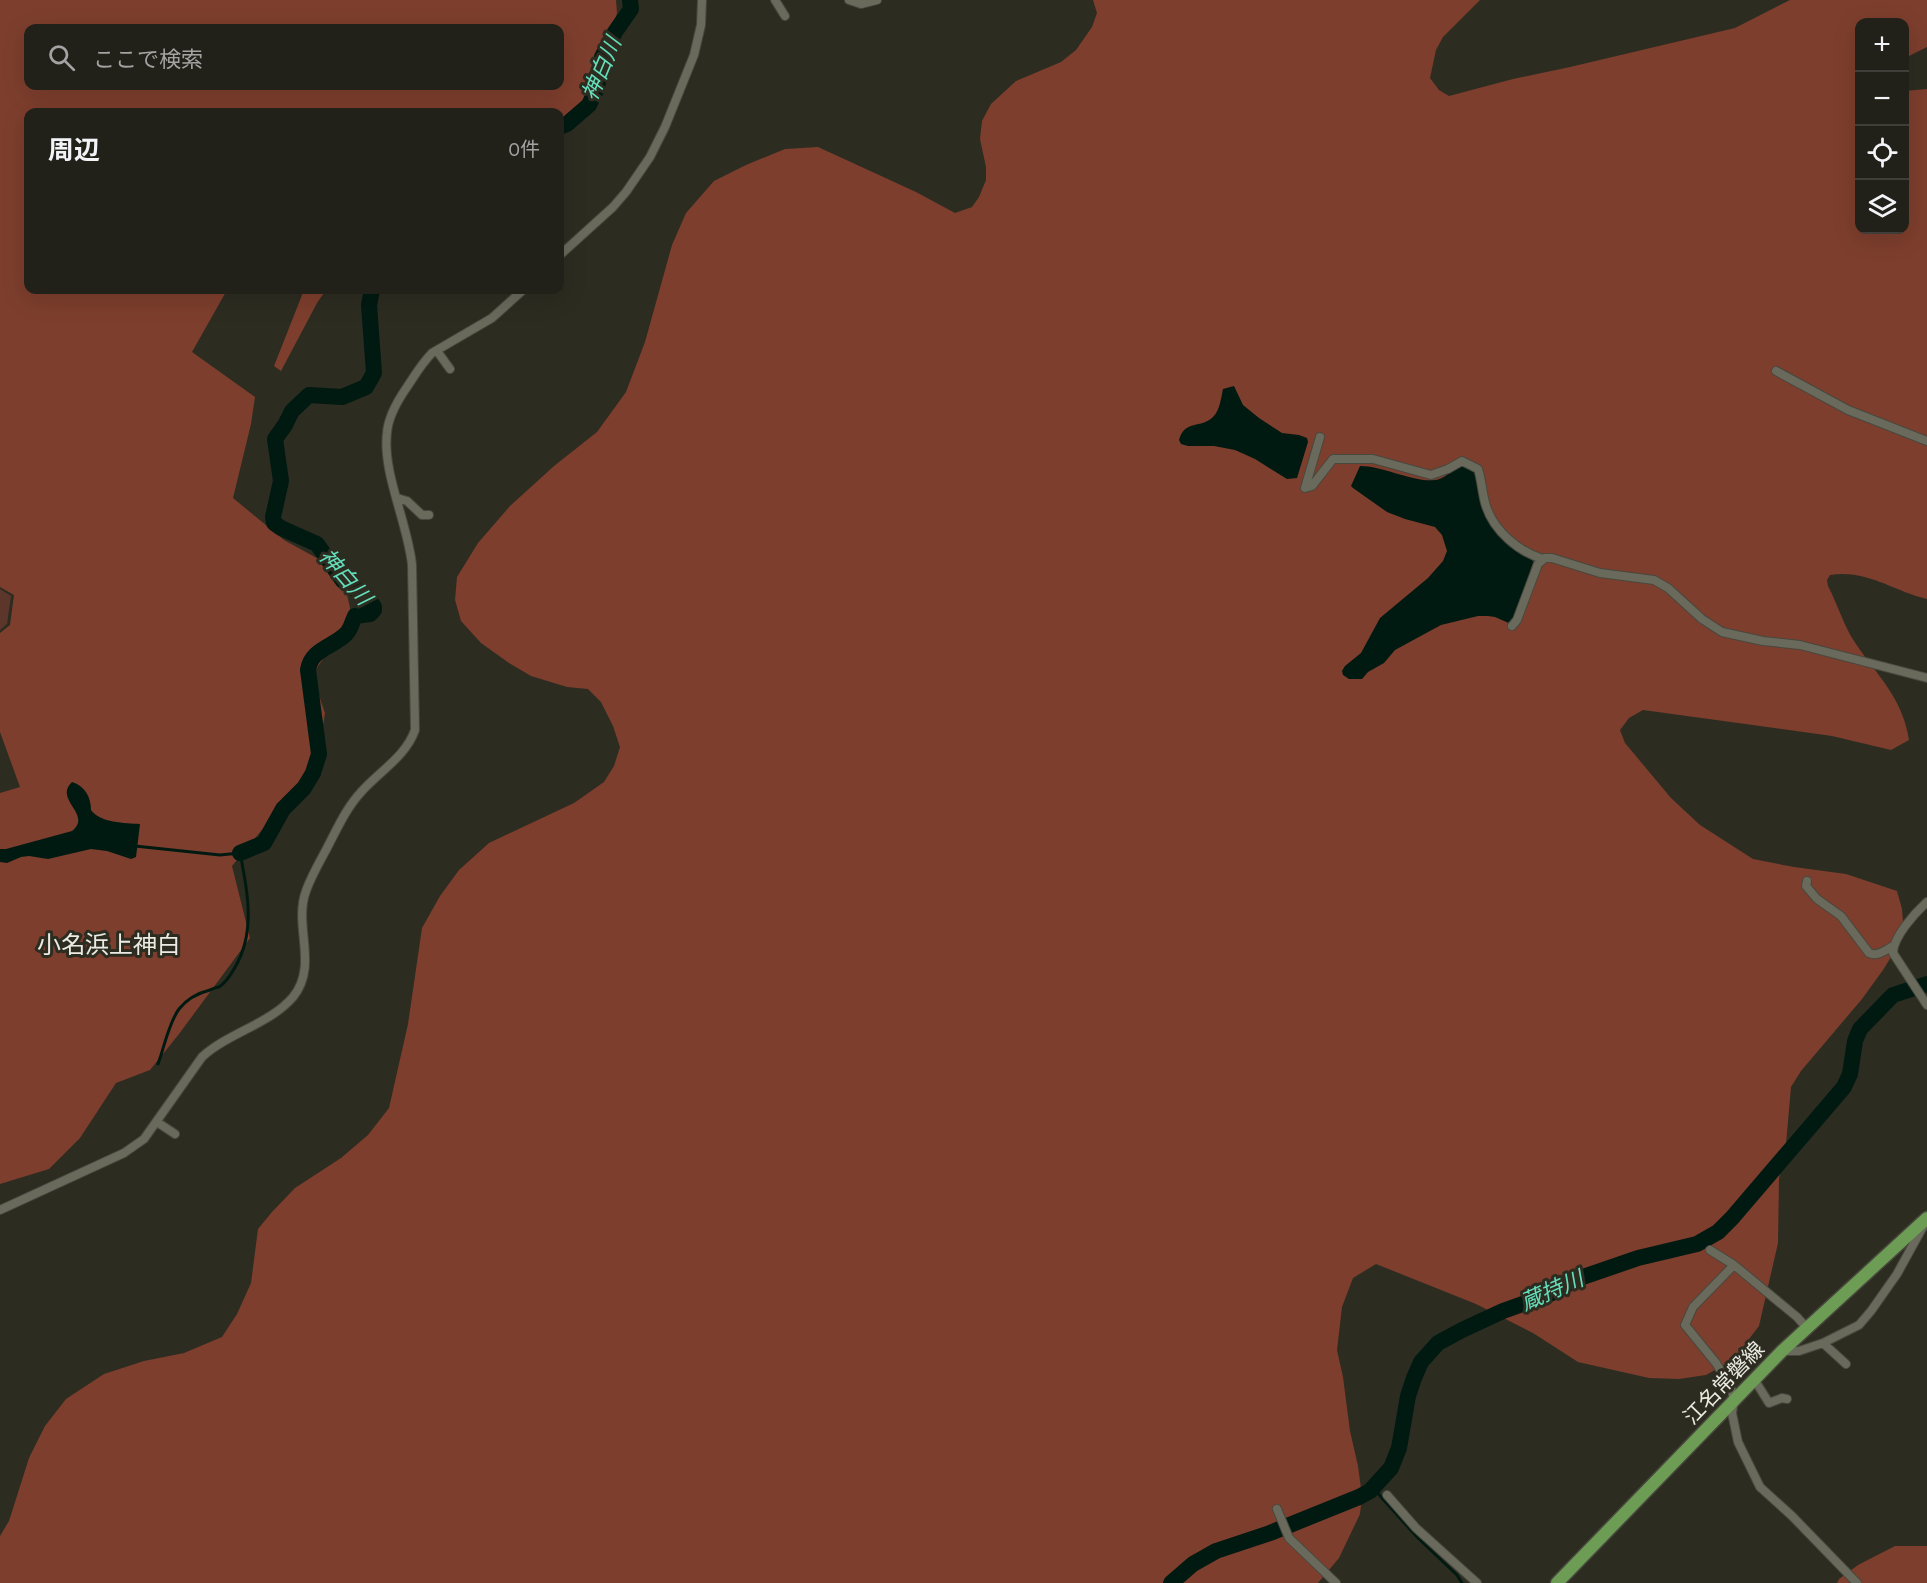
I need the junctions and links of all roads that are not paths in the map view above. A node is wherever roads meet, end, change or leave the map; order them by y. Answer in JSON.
{"nodes":[{"id":1,"x":702,"y":0,"type":"edge"},
{"id":2,"x":775,"y":0,"type":"edge"},
{"id":3,"x":849,"y":0,"type":"edge"},
{"id":4,"x":878,"y":0,"type":"edge"},
{"id":5,"x":785,"y":16,"type":"dead end"},
{"id":6,"x":564,"y":251,"type":"edge"},
{"id":7,"x":519,"y":294,"type":"edge"},
{"id":8,"x":437,"y":351,"type":"junction"},
{"id":9,"x":450,"y":369,"type":"dead end"},
{"id":10,"x":1776,"y":371,"type":"dead end"},
{"id":11,"x":1320,"y":437,"type":"dead end"},
{"id":12,"x":1927,"y":441,"type":"edge"},
{"id":13,"x":397,"y":498,"type":"junction"},
{"id":14,"x":429,"y":515,"type":"dead end"},
{"id":15,"x":1543,"y":559,"type":"junction"},
{"id":16,"x":1512,"y":626,"type":"dead end"},
{"id":17,"x":1927,"y":678,"type":"edge"},
{"id":18,"x":1807,"y":881,"type":"dead end"},
{"id":19,"x":1927,"y":902,"type":"edge"},
{"id":20,"x":1893,"y":946,"type":"junction"},
{"id":21,"x":1927,"y":1005,"type":"edge"},
{"id":22,"x":158,"y":1122,"type":"junction"},
{"id":23,"x":175,"y":1134,"type":"dead end"},
{"id":24,"x":0,"y":1210,"type":"edge"},
{"id":25,"x":1927,"y":1219,"type":"edge"},
{"id":26,"x":1710,"y":1250,"type":"dead end"},
{"id":27,"x":1734,"y":1265,"type":"junction"},
{"id":28,"x":1806,"y":1327,"type":"junction"},
{"id":29,"x":1823,"y":1343,"type":"junction"},
{"id":30,"x":1782,"y":1351,"type":"junction"},
{"id":31,"x":1846,"y":1364,"type":"dead end"},
{"id":32,"x":1754,"y":1379,"type":"junction"},
{"id":33,"x":1787,"y":1399,"type":"dead end"},
{"id":34,"x":1734,"y":1400,"type":"junction"},
{"id":35,"x":1387,"y":1495,"type":"dead end"},
{"id":36,"x":1277,"y":1509,"type":"dead end"},
{"id":37,"x":1336,"y":1583,"type":"edge"},
{"id":38,"x":1477,"y":1583,"type":"edge"},
{"id":39,"x":1557,"y":1583,"type":"edge"},
{"id":40,"x":1857,"y":1583,"type":"edge"}],
"edges":[{"from":1,"to":6,"type":"street"},
{"from":2,"to":5,"type":"street"},
{"from":3,"to":4,"type":"street"},
{"from":7,"to":8,"type":"street"},
{"from":8,"to":9,"type":"street"},
{"from":8,"to":13,"type":"street"},
{"from":10,"to":12,"type":"street"},
{"from":11,"to":15,"type":"street"},
{"from":13,"to":14,"type":"street"},
{"from":13,"to":22,"type":"street"},
{"from":15,"to":16,"type":"street"},
{"from":15,"to":17,"type":"street"},
{"from":18,"to":20,"type":"street"},
{"from":19,"to":20,"type":"street"},
{"from":20,"to":21,"type":"street"},
{"from":22,"to":23,"type":"street"},
{"from":22,"to":24,"type":"street"},
{"from":25,"to":28,"type":"main road","name":"江名常磐線"},
{"from":25,"to":29,"type":"street"},
{"from":26,"to":27,"type":"street"},
{"from":27,"to":28,"type":"street"},
{"from":27,"to":34,"type":"street"},
{"from":28,"to":30,"type":"main road","name":"江名常磐線"},
{"from":29,"to":30,"type":"street"},
{"from":29,"to":31,"type":"street"},
{"from":30,"to":32,"type":"main road","name":"江名常磐線"},
{"from":32,"to":33,"type":"street"},
{"from":32,"to":34,"type":"main road","name":"江名常磐線"},
{"from":34,"to":39,"type":"main road","name":"江名常磐線"},
{"from":34,"to":40,"type":"street"},
{"from":35,"to":38,"type":"street"},
{"from":36,"to":37,"type":"street"}]}
